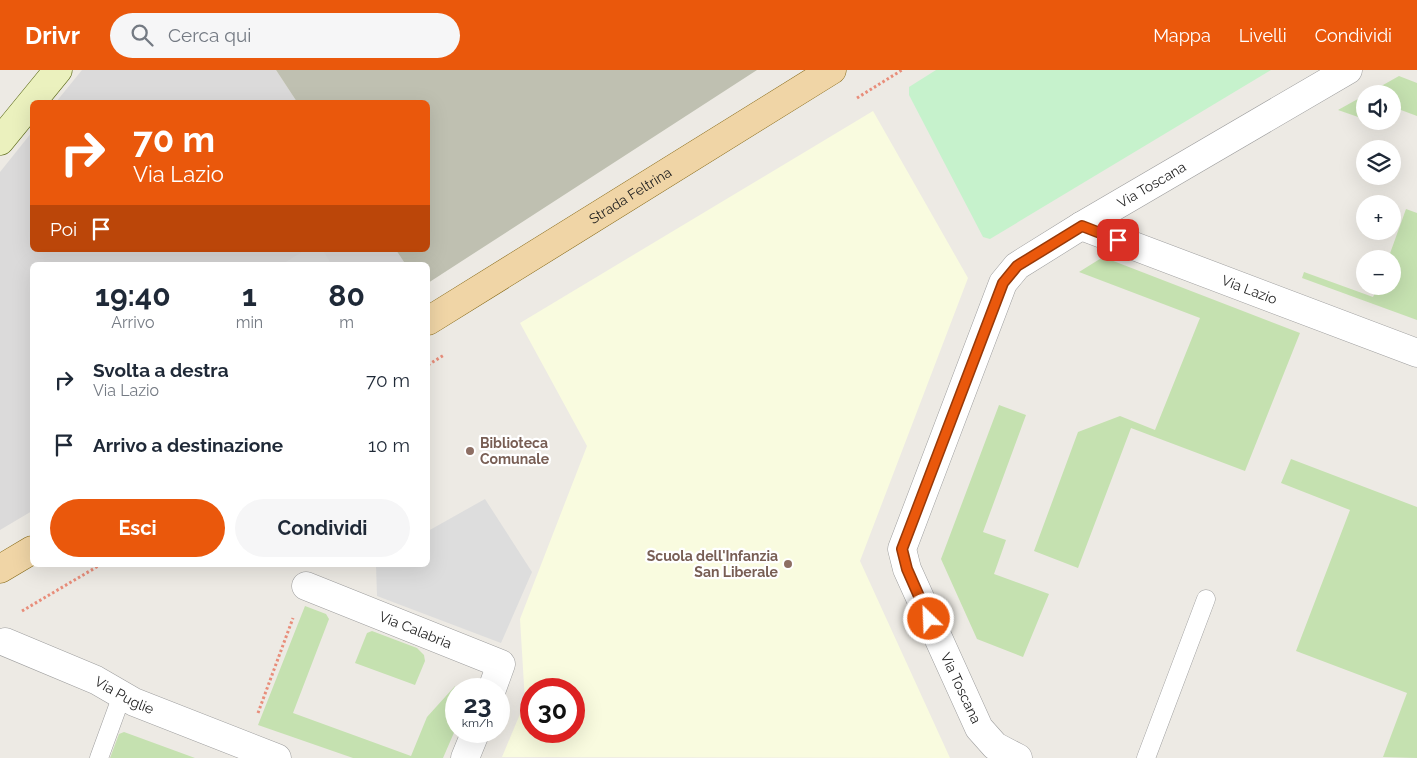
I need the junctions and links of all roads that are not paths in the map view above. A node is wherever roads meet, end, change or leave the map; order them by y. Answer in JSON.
{"nodes":[{"id":1,"x":58,"y":70,"type":"edge"},
{"id":2,"x":832,"y":70,"type":"edge"},
{"id":3,"x":1348,"y":70,"type":"edge"},
{"id":4,"x":33,"y":100,"type":"edge"},
{"id":5,"x":30,"y":104,"type":"edge"},
{"id":6,"x":0,"y":141,"type":"edge"},
{"id":7,"x":1082,"y":226,"type":"junction"},
{"id":8,"x":430,"y":320,"type":"edge"},
{"id":9,"x":1417,"y":353,"type":"edge"},
{"id":10,"x":30,"y":551,"type":"edge"},
{"id":11,"x":0,"y":569,"type":"edge"},
{"id":12,"x":306,"y":586,"type":"road end"},
{"id":13,"x":1206,"y":600,"type":"dead end"},
{"id":14,"x":5,"y":642,"type":"dead end"},
{"id":15,"x":496,"y":678,"type":"edge"},
{"id":16,"x":122,"y":695,"type":"junction"},
{"id":17,"x":471,"y":743,"type":"edge"},
{"id":18,"x":243,"y":752,"type":"edge"},
{"id":19,"x":98,"y":758,"type":"edge"},
{"id":20,"x":277,"y":758,"type":"edge"},
{"id":21,"x":465,"y":758,"type":"edge"},
{"id":22,"x":1018,"y":758,"type":"edge"},
{"id":23,"x":1146,"y":758,"type":"edge"}],
"edges":[{"from":1,"to":4,"type":"main road"},
{"from":2,"to":8,"type":"main road","name":"Strada Feltrina"},
{"from":3,"to":7,"type":"street","name":"Via Toscana"},
{"from":5,"to":6,"type":"main road"},
{"from":7,"to":9,"type":"street","name":"Via Lazio"},
{"from":7,"to":22,"type":"street","name":"Via Toscana"},
{"from":10,"to":11,"type":"main road"},
{"from":12,"to":15,"type":"street","name":"Via Calabria"},
{"from":13,"to":23,"type":"lane"},
{"from":14,"to":16,"type":"street","name":"Via Puglie"},
{"from":16,"to":18,"type":"street","name":"Via Puglie"},
{"from":16,"to":19,"type":"lane"},
{"from":17,"to":21,"type":"street"},
{"from":18,"to":20,"type":"street","name":"Via Puglie"}]}
